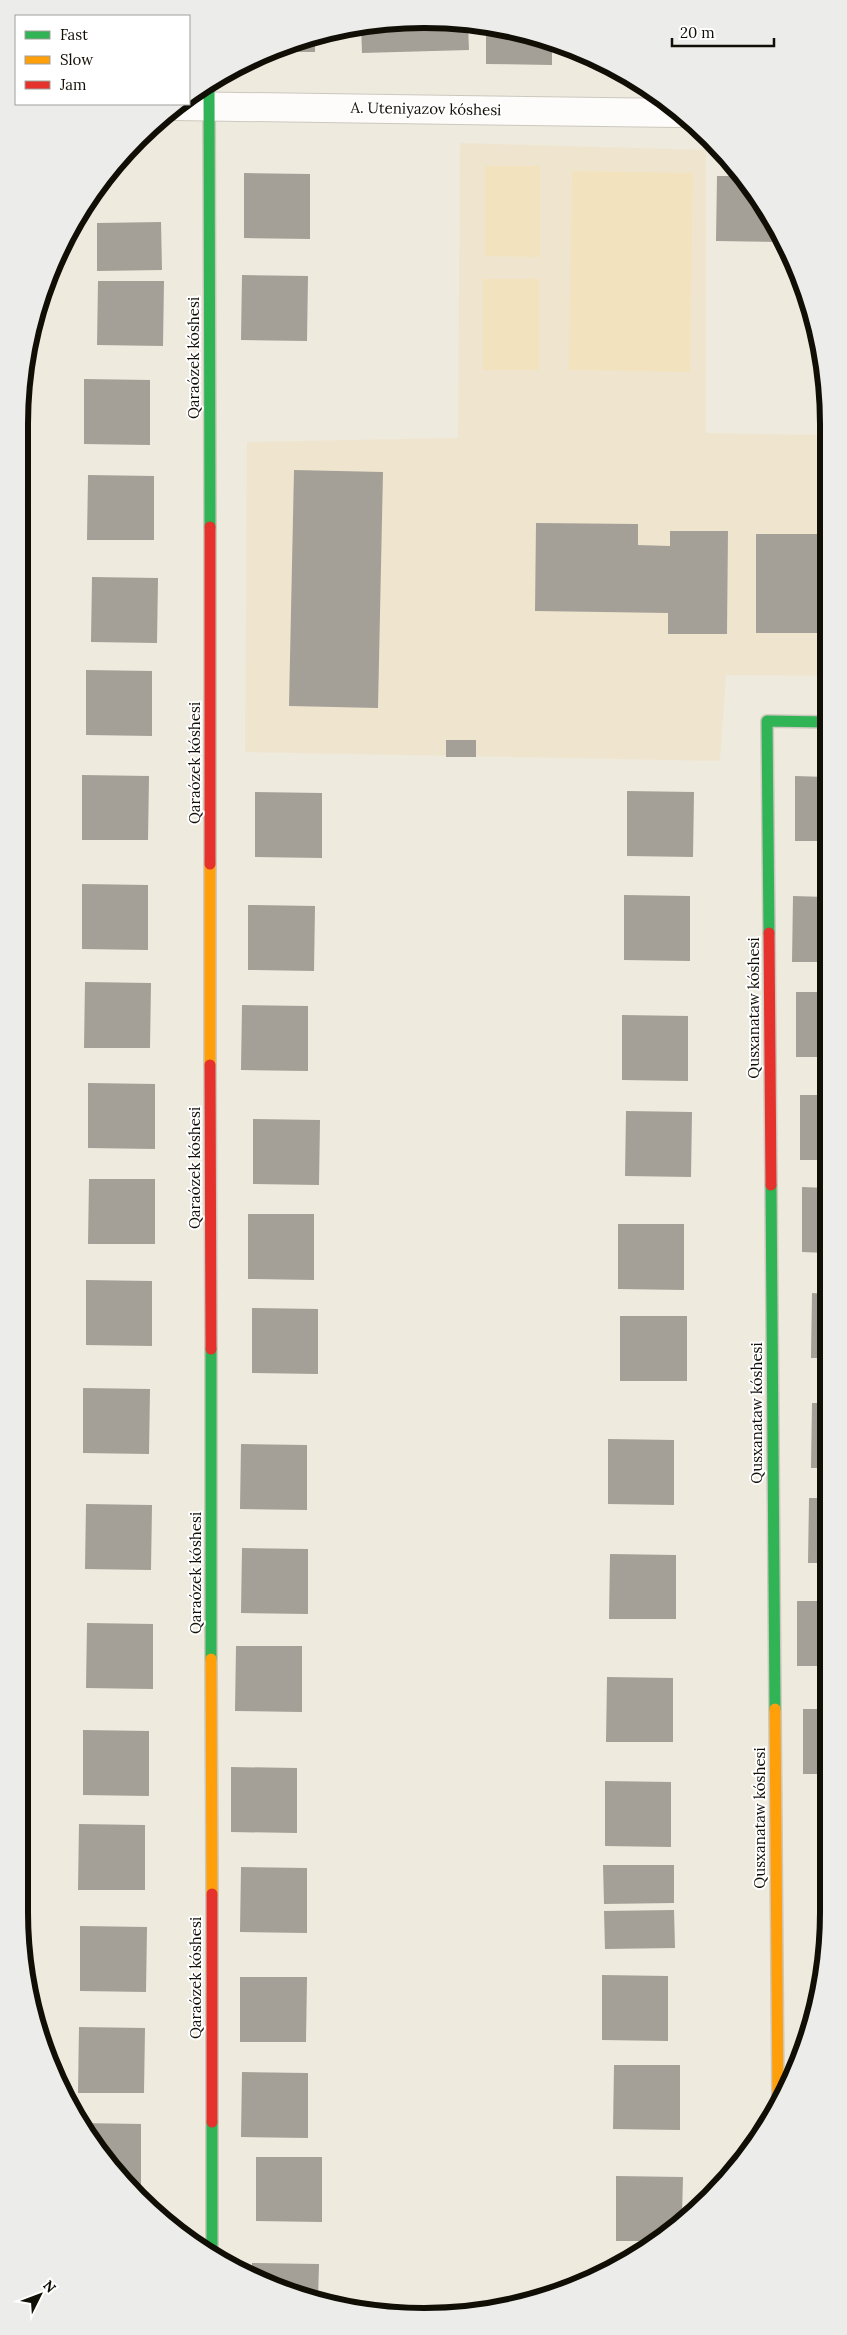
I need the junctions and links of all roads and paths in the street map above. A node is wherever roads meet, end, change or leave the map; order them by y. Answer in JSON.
{"nodes":[{"id":1,"x":209,"y":94,"type":"edge"},
{"id":2,"x":669,"y":113,"type":"edge"},
{"id":3,"x":820,"y":722,"type":"edge"},
{"id":4,"x":778,"y":2089,"type":"edge"},
{"id":5,"x":212,"y":2246,"type":"edge"}],
"edges":[{"from":1,"to":2,"type":"street","name":"A. Uteniyazov kóshesi"},
{"from":1,"to":5,"type":"street","name":"Qaraózek kóshesi"},
{"from":3,"to":4,"type":"street","name":"Qusxanataw kóshesi"}]}
